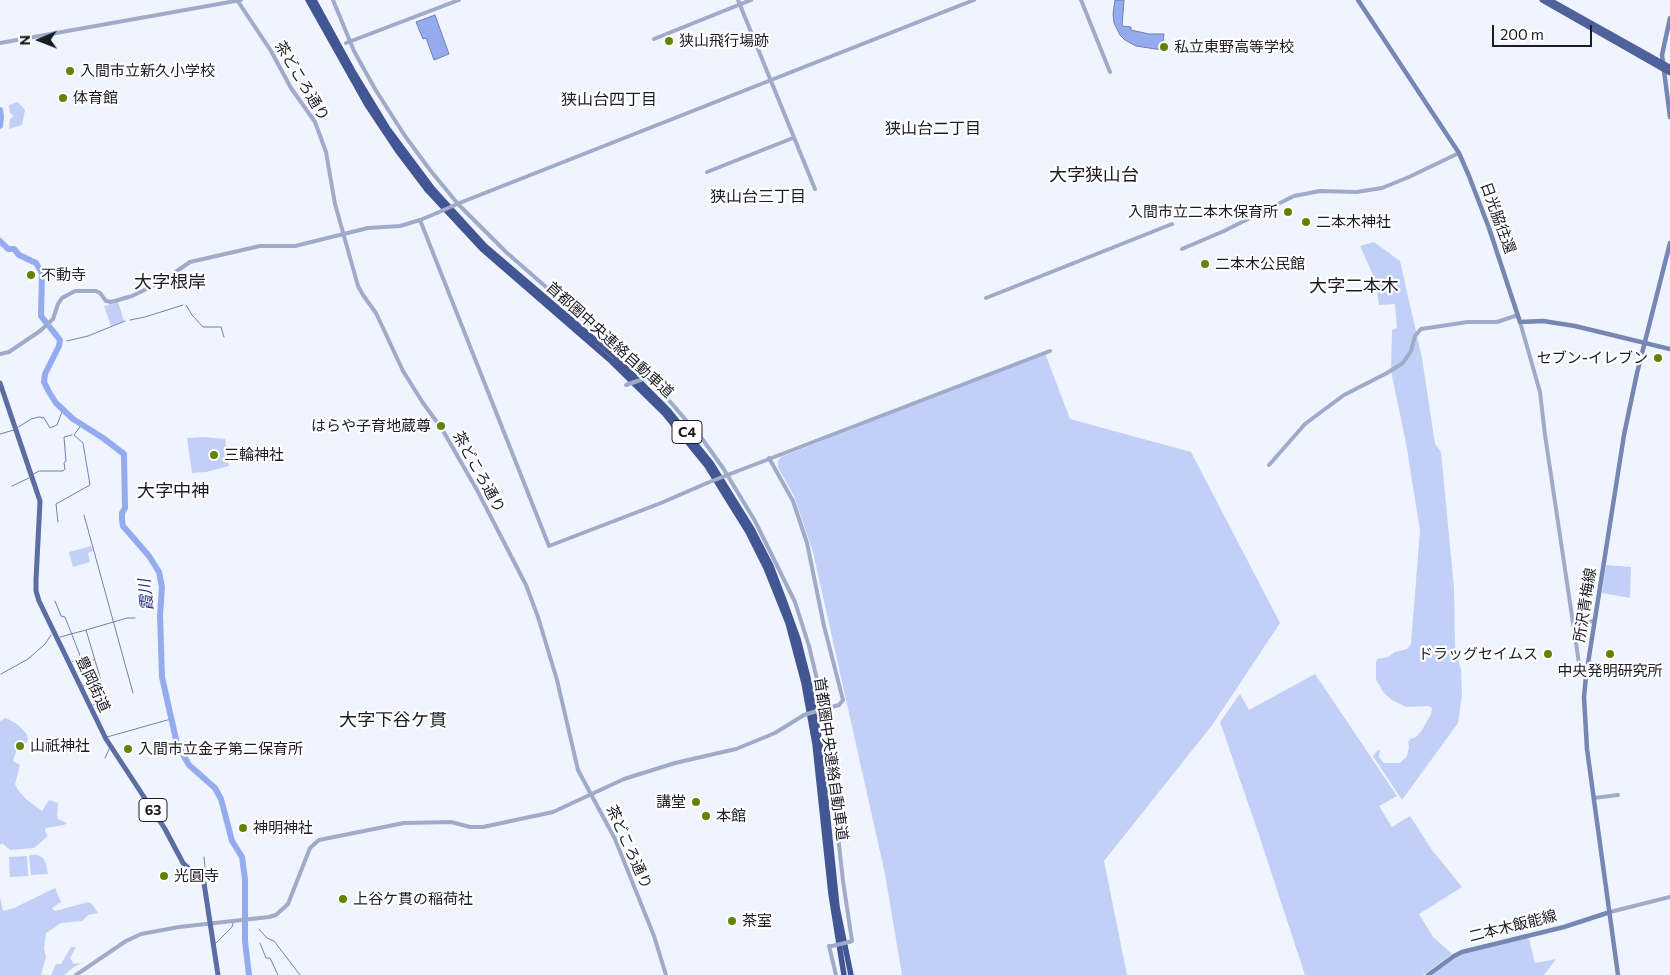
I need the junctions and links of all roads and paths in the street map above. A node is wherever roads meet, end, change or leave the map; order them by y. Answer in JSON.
{"nodes":[{"id":1,"x":238,"y":0,"type":"edge"},
{"id":2,"x":308,"y":0,"type":"edge"},
{"id":3,"x":314,"y":0,"type":"edge"},
{"id":4,"x":333,"y":0,"type":"edge"},
{"id":5,"x":459,"y":0,"type":"edge"},
{"id":6,"x":751,"y":0,"type":"edge"},
{"id":7,"x":974,"y":0,"type":"edge"},
{"id":8,"x":1082,"y":0,"type":"edge"},
{"id":9,"x":1358,"y":0,"type":"edge"},
{"id":10,"x":1542,"y":0,"type":"edge"},
{"id":11,"x":1550,"y":0,"type":"edge"},
{"id":12,"x":739,"y":2,"type":"edge"},
{"id":13,"x":1670,"y":18,"type":"edge"},
{"id":14,"x":654,"y":39,"type":"dead end"},
{"id":15,"x":0,"y":42,"type":"edge"},
{"id":16,"x":347,"y":42,"type":"junction"},
{"id":17,"x":1663,"y":66,"type":"junction"},
{"id":18,"x":1670,"y":67,"type":"edge"},
{"id":19,"x":1110,"y":72,"type":"dead end"},
{"id":20,"x":1670,"y":73,"type":"edge"},
{"id":21,"x":770,"y":80,"type":"junction"},
{"id":22,"x":1670,"y":117,"type":"edge"},
{"id":23,"x":793,"y":138,"type":"junction"},
{"id":24,"x":1459,"y":153,"type":"junction"},
{"id":25,"x":707,"y":172,"type":"dead end"},
{"id":26,"x":814,"y":189,"type":"dead end"},
{"id":27,"x":457,"y":205,"type":"junction"},
{"id":28,"x":420,"y":220,"type":"junction"},
{"id":29,"x":1172,"y":224,"type":"dead end"},
{"id":30,"x":344,"y":235,"type":"junction"},
{"id":31,"x":1670,"y":243,"type":"edge"},
{"id":32,"x":1182,"y":249,"type":"dead end"},
{"id":33,"x":986,"y":298,"type":"dead end"},
{"id":34,"x":1518,"y":315,"type":"junction"},
{"id":35,"x":1520,"y":322,"type":"junction"},
{"id":36,"x":1645,"y":343,"type":"junction"},
{"id":37,"x":1670,"y":349,"type":"edge"},
{"id":38,"x":1050,"y":351,"type":"dead end"},
{"id":39,"x":0,"y":354,"type":"edge"},
{"id":40,"x":648,"y":377,"type":"junction"},
{"id":41,"x":0,"y":383,"type":"edge"},
{"id":42,"x":626,"y":385,"type":"dead end"},
{"id":43,"x":769,"y":458,"type":"junction"},
{"id":44,"x":1269,"y":465,"type":"dead end"},
{"id":45,"x":1595,"y":620,"type":"junction"},
{"id":46,"x":1576,"y":636,"type":"junction"},
{"id":47,"x":1586,"y":676,"type":"junction"},
{"id":48,"x":822,"y":710,"type":"junction"},
{"id":49,"x":591,"y":795,"type":"junction"},
{"id":50,"x":1618,"y":795,"type":"dead end"},
{"id":51,"x":1594,"y":798,"type":"junction"},
{"id":52,"x":1670,"y":896,"type":"edge"},
{"id":53,"x":1610,"y":912,"type":"junction"},
{"id":54,"x":210,"y":923,"type":"junction"},
{"id":55,"x":76,"y":975,"type":"edge"},
{"id":56,"x":218,"y":975,"type":"edge"},
{"id":57,"x":666,"y":975,"type":"edge"},
{"id":58,"x":836,"y":975,"type":"edge"},
{"id":59,"x":844,"y":975,"type":"edge"},
{"id":60,"x":851,"y":975,"type":"edge"},
{"id":61,"x":1428,"y":975,"type":"edge"},
{"id":62,"x":1618,"y":975,"type":"edge"}],
"edges":[{"from":1,"to":15,"type":"street"},
{"from":1,"to":30,"type":"street","name":"茶どころ通り"},
{"from":2,"to":59,"type":"highway","name":"首都圏中央連絡自動車道","number":"C4"},
{"from":3,"to":60,"type":"highway","name":"首都圏中央連絡自動車道","number":"C4"},
{"from":4,"to":16,"type":"street"},
{"from":5,"to":16,"type":"street"},
{"from":6,"to":12,"type":"street"},
{"from":7,"to":21,"type":"street"},
{"from":8,"to":19,"type":"street"},
{"from":9,"to":24,"type":"main road","name":"日光脇往還"},
{"from":10,"to":17,"type":"highway"},
{"from":11,"to":17,"type":"highway"},
{"from":12,"to":14,"type":"street"},
{"from":12,"to":21,"type":"street"},
{"from":13,"to":17,"type":"main road"},
{"from":16,"to":27,"type":"street"},
{"from":17,"to":18,"type":"highway"},
{"from":17,"to":20,"type":"highway"},
{"from":17,"to":22,"type":"main road"},
{"from":21,"to":23,"type":"street"},
{"from":21,"to":27,"type":"street"},
{"from":23,"to":25,"type":"street"},
{"from":23,"to":26,"type":"street"},
{"from":24,"to":32,"type":"street"},
{"from":24,"to":34,"type":"main road","name":"日光脇往還"},
{"from":27,"to":28,"type":"street","bridge":true},
{"from":27,"to":40,"type":"street"},
{"from":28,"to":30,"type":"street"},
{"from":28,"to":43,"type":"street","bridge":true},
{"from":29,"to":33,"type":"street"},
{"from":30,"to":39,"type":"street"},
{"from":30,"to":49,"type":"street","name":"茶どころ通り"},
{"from":31,"to":36,"type":"main road","name":"所沢青梅線"},
{"from":34,"to":35,"type":"main road","name":"日光脇往還"},
{"from":34,"to":44,"type":"street"},
{"from":35,"to":36,"type":"main road"},
{"from":35,"to":46,"type":"street"},
{"from":36,"to":37,"type":"main road"},
{"from":36,"to":45,"type":"main road","name":"所沢青梅線"},
{"from":38,"to":43,"type":"street"},
{"from":40,"to":42,"type":"street","bridge":true},
{"from":40,"to":48,"type":"street"},
{"from":41,"to":54,"type":"main road","name":"豊岡街道","number":"63"},
{"from":43,"to":48,"type":"street"},
{"from":45,"to":46,"type":"street"},
{"from":45,"to":47,"type":"main road","name":"所沢青梅線"},
{"from":46,"to":47,"type":"street"},
{"from":47,"to":51,"type":"main road","name":"所沢青梅線"},
{"from":48,"to":49,"type":"street","bridge":true},
{"from":48,"to":58,"type":"street","bridge":true},
{"from":49,"to":54,"type":"street"},
{"from":49,"to":57,"type":"street","name":"茶どころ通り"},
{"from":50,"to":51,"type":"street"},
{"from":51,"to":53,"type":"main road","name":"所沢青梅線"},
{"from":52,"to":53,"type":"street"},
{"from":53,"to":61,"type":"main road","name":"二本木飯能線"},
{"from":53,"to":62,"type":"main road","name":"所沢青梅線"},
{"from":54,"to":55,"type":"street"},
{"from":54,"to":56,"type":"main road","name":"豊岡街道","number":"63"}]}
